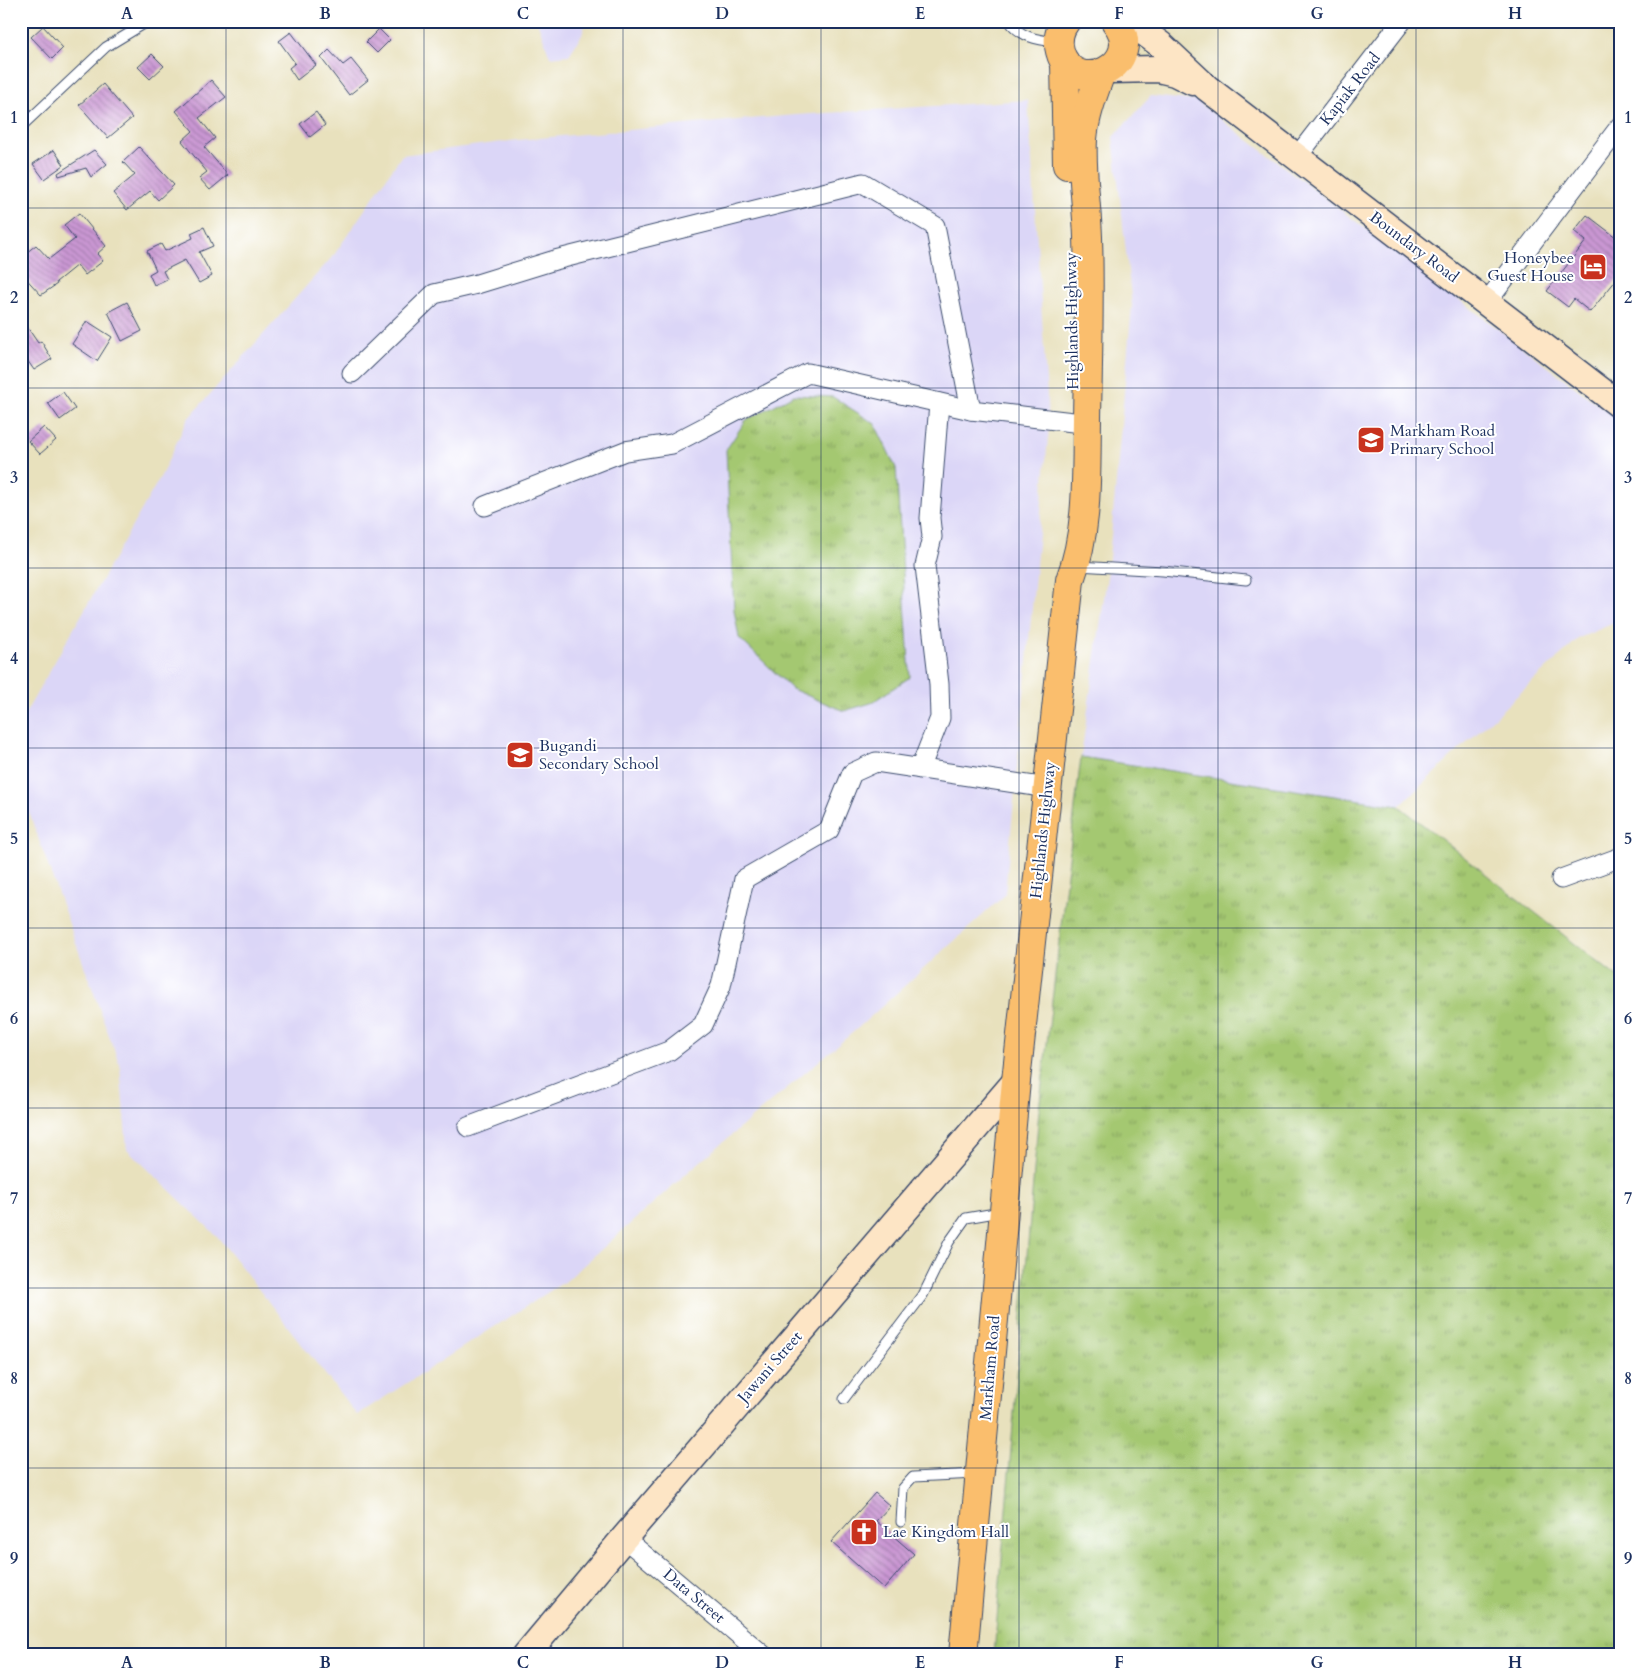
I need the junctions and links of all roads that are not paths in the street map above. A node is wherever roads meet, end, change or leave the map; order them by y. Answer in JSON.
{"nodes":[{"id":1,"x":149,"y":21,"type":"edge"},
{"id":2,"x":1009,"y":21,"type":"edge"},
{"id":3,"x":1115,"y":21,"type":"edge"},
{"id":4,"x":1129,"y":21,"type":"edge"},
{"id":5,"x":1402,"y":21,"type":"edge"},
{"id":6,"x":1062,"y":35,"type":"edge"},
{"id":7,"x":1106,"y":72,"type":"junction"},
{"id":8,"x":1207,"y":88,"type":"junction"},
{"id":9,"x":1621,"y":125,"type":"edge"},
{"id":10,"x":21,"y":127,"type":"edge"},
{"id":11,"x":1297,"y":157,"type":"junction"},
{"id":12,"x":1487,"y":302,"type":"junction"},
{"id":13,"x":352,"y":374,"type":"dead end"},
{"id":14,"x":939,"y":403,"type":"junction"},
{"id":15,"x":1621,"y":406,"type":"edge"},
{"id":16,"x":970,"y":410,"type":"junction"},
{"id":17,"x":1073,"y":422,"type":"junction"},
{"id":18,"x":485,"y":506,"type":"dead end"},
{"id":19,"x":1073,"y":573,"type":"junction"},
{"id":20,"x":1246,"y":580,"type":"dead end"},
{"id":21,"x":920,"y":769,"type":"junction"},
{"id":22,"x":1048,"y":788,"type":"junction"},
{"id":23,"x":1621,"y":858,"type":"edge"},
{"id":24,"x":1561,"y":879,"type":"dead end"},
{"id":25,"x":1016,"y":1081,"type":"junction"},
{"id":26,"x":468,"y":1127,"type":"dead end"},
{"id":27,"x":1004,"y":1212,"type":"junction"},
{"id":28,"x":844,"y":1398,"type":"dead end"},
{"id":29,"x":980,"y":1474,"type":"junction"},
{"id":30,"x":901,"y":1522,"type":"dead end"},
{"id":31,"x":624,"y":1538,"type":"junction"},
{"id":32,"x":526,"y":1655,"type":"edge"},
{"id":33,"x":763,"y":1655,"type":"edge"},
{"id":34,"x":963,"y":1655,"type":"edge"}],
"edges":[{"from":1,"to":10,"type":"lane"},
{"from":2,"to":6,"type":"lane"},
{"from":3,"to":7,"type":"main road"},
{"from":4,"to":8,"type":"street"},
{"from":5,"to":11,"type":"street","name":"Kapiak Road"},
{"from":6,"to":7,"type":"main road"},
{"from":6,"to":17,"type":"main road","name":"Highlands Highway"},
{"from":7,"to":8,"type":"street"},
{"from":7,"to":19,"type":"main road","name":"Highlands Highway"},
{"from":8,"to":11,"type":"street","name":"Boundary Road"},
{"from":9,"to":12,"type":"street"},
{"from":11,"to":12,"type":"street","name":"Boundary Road"},
{"from":12,"to":15,"type":"street","name":"Boundary Road"},
{"from":13,"to":16,"type":"street"},
{"from":14,"to":16,"type":"street"},
{"from":14,"to":18,"type":"street"},
{"from":14,"to":21,"type":"street"},
{"from":16,"to":17,"type":"street"},
{"from":17,"to":19,"type":"main road","name":"Highlands Highway"},
{"from":19,"to":20,"type":"lane"},
{"from":19,"to":22,"type":"main road","name":"Highlands Highway"},
{"from":21,"to":22,"type":"street"},
{"from":21,"to":26,"type":"street"},
{"from":22,"to":25,"type":"main road","name":"Highlands Highway"},
{"from":23,"to":24,"type":"street"},
{"from":25,"to":27,"type":"main road","name":"Markham Road"},
{"from":25,"to":31,"type":"street","name":"Jawani Street"},
{"from":27,"to":28,"type":"lane"},
{"from":27,"to":29,"type":"main road","name":"Markham Road"},
{"from":29,"to":30,"type":"lane"},
{"from":29,"to":34,"type":"main road","name":"Markham Road"},
{"from":31,"to":32,"type":"street","name":"Jawani Street"},
{"from":31,"to":33,"type":"street","name":"Data Street"}]}
